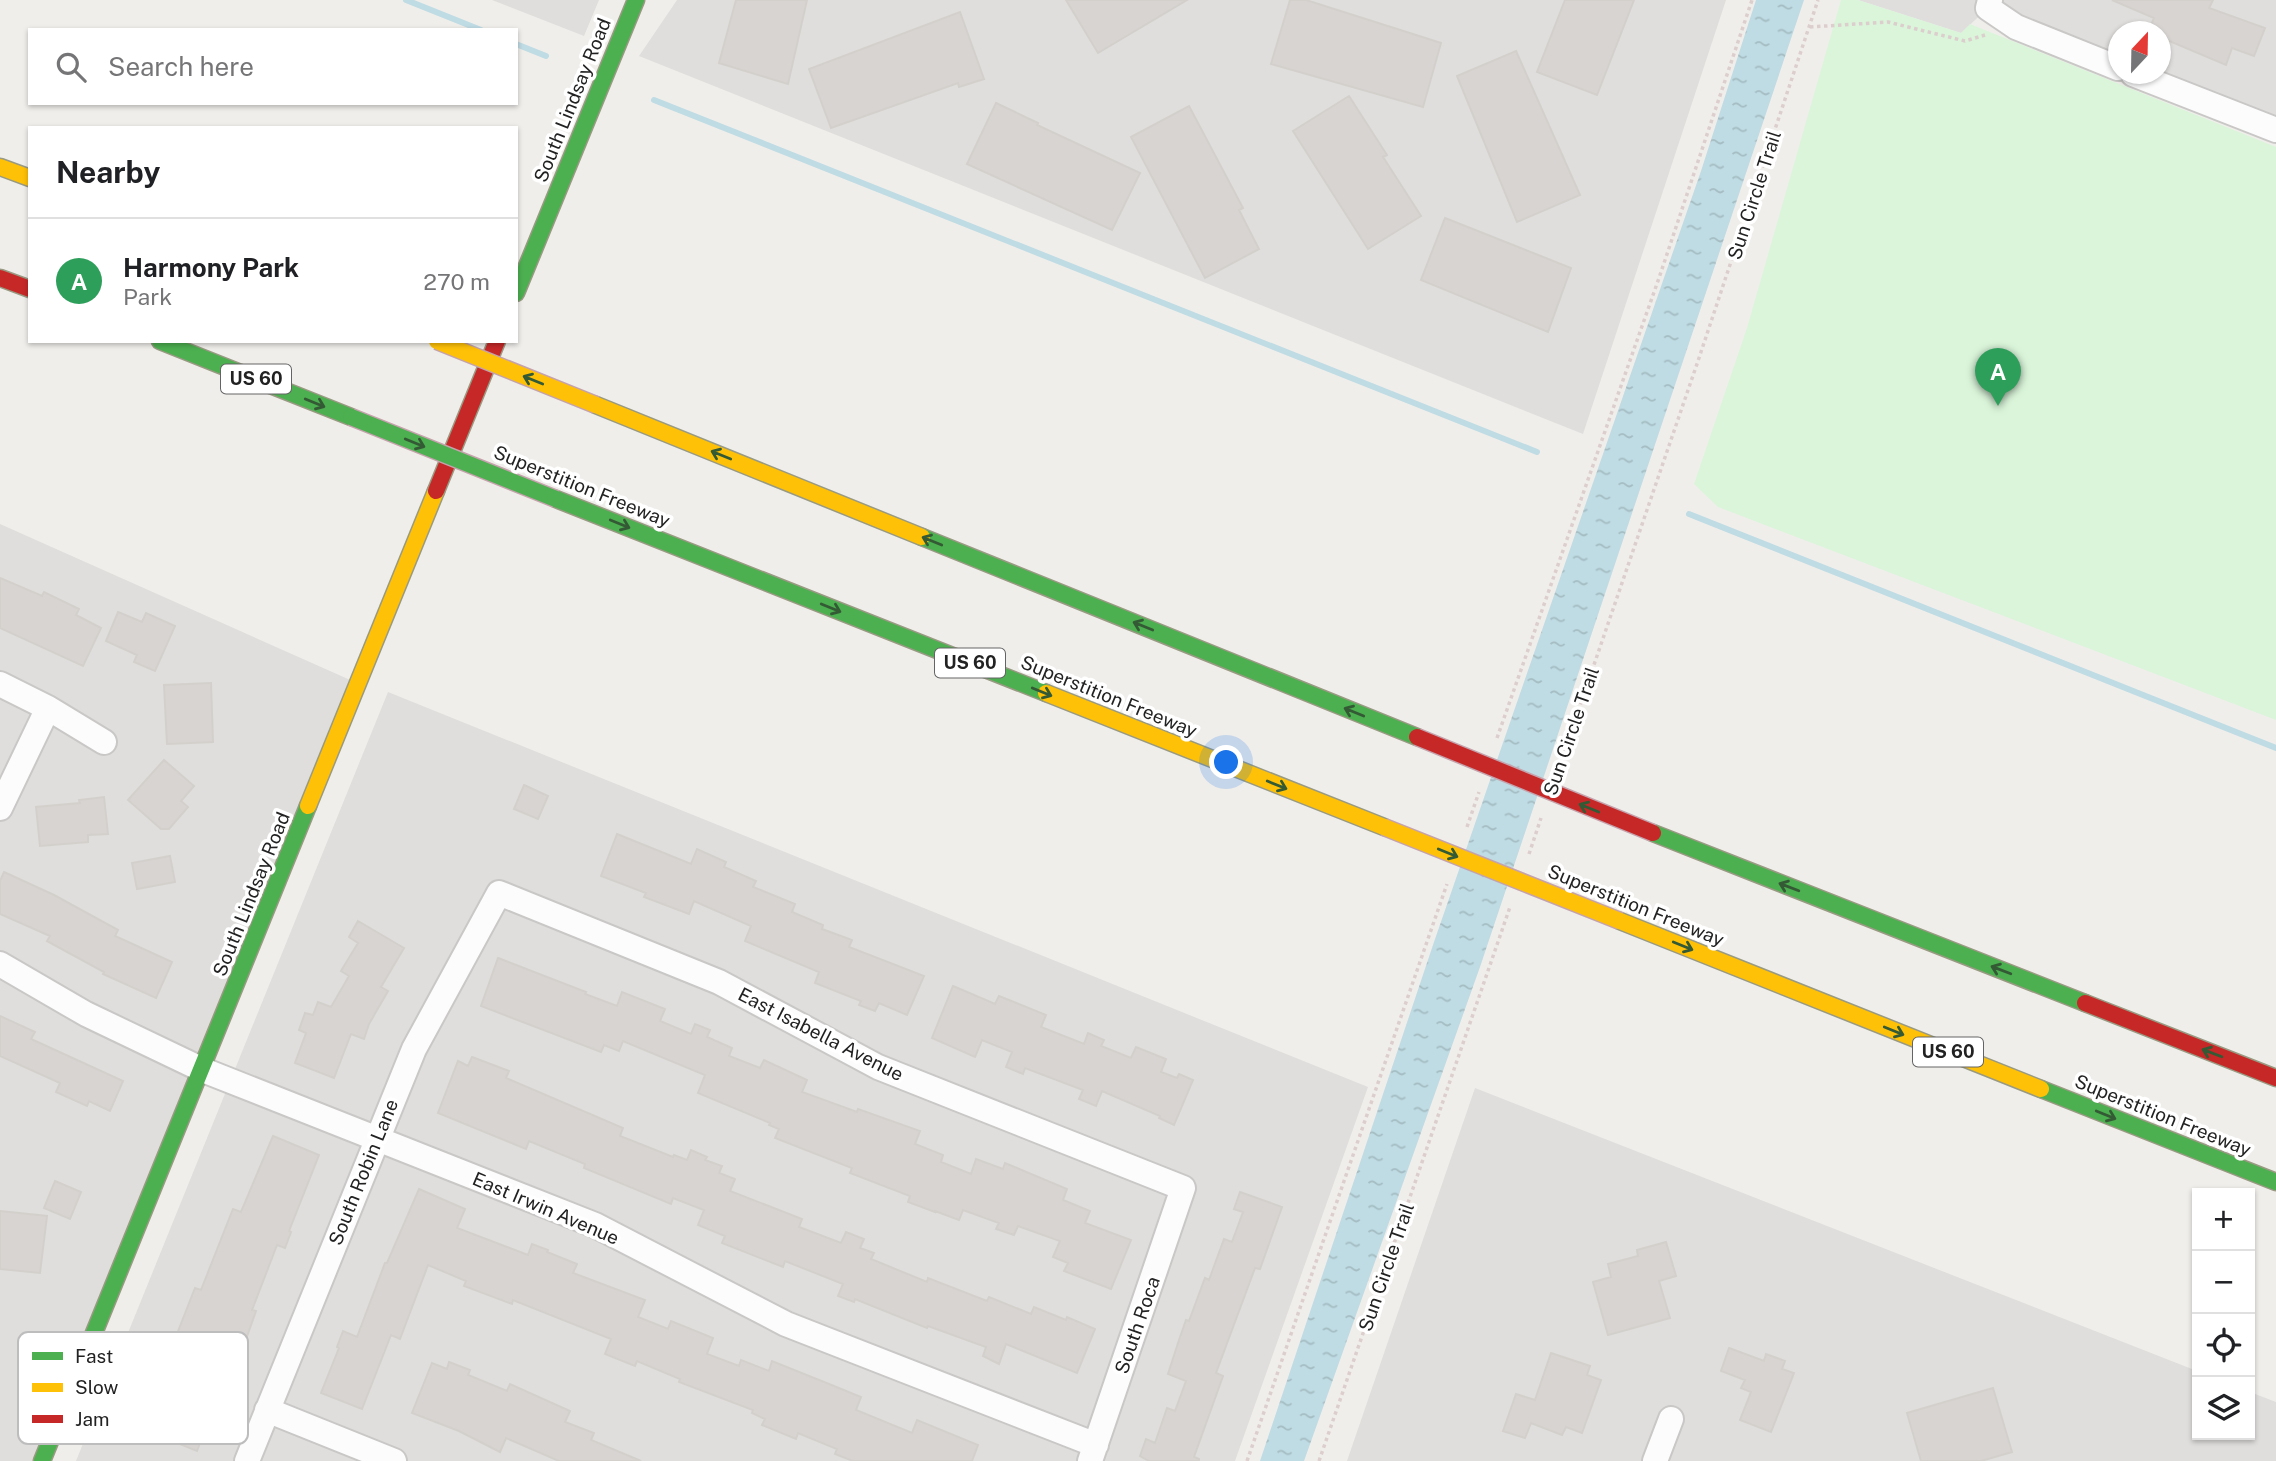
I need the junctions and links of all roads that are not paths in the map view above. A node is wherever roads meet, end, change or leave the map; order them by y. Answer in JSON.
{"nodes":[{"id":1,"x":636,"y":0,"type":"edge"},
{"id":2,"x":1989,"y":4,"type":"edge"},
{"id":3,"x":2108,"y":64,"type":"edge"},
{"id":4,"x":2159,"y":84,"type":"edge"},
{"id":5,"x":2276,"y":130,"type":"edge"},
{"id":6,"x":0,"y":167,"type":"edge"},
{"id":7,"x":28,"y":177,"type":"edge"},
{"id":8,"x":0,"y":278,"type":"edge"},
{"id":9,"x":28,"y":288,"type":"edge"},
{"id":10,"x":518,"y":288,"type":"edge"},
{"id":11,"x":165,"y":343,"type":"edge"},
{"id":12,"x":442,"y":343,"type":"edge"},
{"id":13,"x":496,"y":343,"type":"edge"},
{"id":14,"x":0,"y":684,"type":"edge"},
{"id":15,"x":48,"y":708,"type":"junction"},
{"id":16,"x":104,"y":742,"type":"dead end"},
{"id":17,"x":0,"y":808,"type":"edge"},
{"id":18,"x":499,"y":893,"type":"joint"},
{"id":19,"x":0,"y":964,"type":"edge"},
{"id":20,"x":203,"y":1070,"type":"junction"},
{"id":21,"x":2276,"y":1078,"type":"edge"},
{"id":22,"x":377,"y":1138,"type":"junction"},
{"id":23,"x":2276,"y":1182,"type":"edge"},
{"id":24,"x":1183,"y":1188,"type":"joint"},
{"id":25,"x":95,"y":1332,"type":"edge"},
{"id":26,"x":267,"y":1410,"type":"junction"},
{"id":27,"x":1671,"y":1419,"type":"dead end"},
{"id":28,"x":49,"y":1444,"type":"edge"},
{"id":29,"x":1093,"y":1453,"type":"edge"},
{"id":30,"x":42,"y":1461,"type":"edge"},
{"id":31,"x":247,"y":1461,"type":"edge"},
{"id":32,"x":394,"y":1461,"type":"edge"},
{"id":33,"x":1655,"y":1461,"type":"edge"}],
"edges":[{"from":1,"to":10,"type":"main road","name":"South Lindsay Road"},
{"from":2,"to":3,"type":"street"},
{"from":4,"to":5,"type":"street"},
{"from":6,"to":7,"type":"main road"},
{"from":8,"to":9,"type":"main road"},
{"from":11,"to":23,"type":"main road","name":"Superstition Freeway","number":"US 60","one_way":true,"bridge":true},
{"from":21,"to":12,"type":"main road","one_way":true,"bridge":true},
{"from":13,"to":20,"type":"main road","name":"South Lindsay Road"},
{"from":14,"to":15,"type":"street"},
{"from":15,"to":16,"type":"street"},
{"from":15,"to":17,"type":"street"},
{"from":18,"to":22,"type":"street","name":"South Robin Lane"},
{"from":18,"to":24,"type":"street","name":"East Isabella Avenue"},
{"from":19,"to":20,"type":"street","name":"East Irwin Avenue"},
{"from":20,"to":22,"type":"street","name":"East Irwin Avenue"},
{"from":20,"to":25,"type":"main road","name":"South Lindsay Road"},
{"from":22,"to":26,"type":"street","name":"South Robin Lane"},
{"from":22,"to":29,"type":"street","name":"East Irwin Avenue"},
{"from":24,"to":29,"type":"street","name":"South Roca"},
{"from":26,"to":31,"type":"street","name":"South Robin Lane"},
{"from":26,"to":32,"type":"street"},
{"from":27,"to":33,"type":"street"},
{"from":28,"to":30,"type":"main road","name":"South Lindsay Road"}]}
